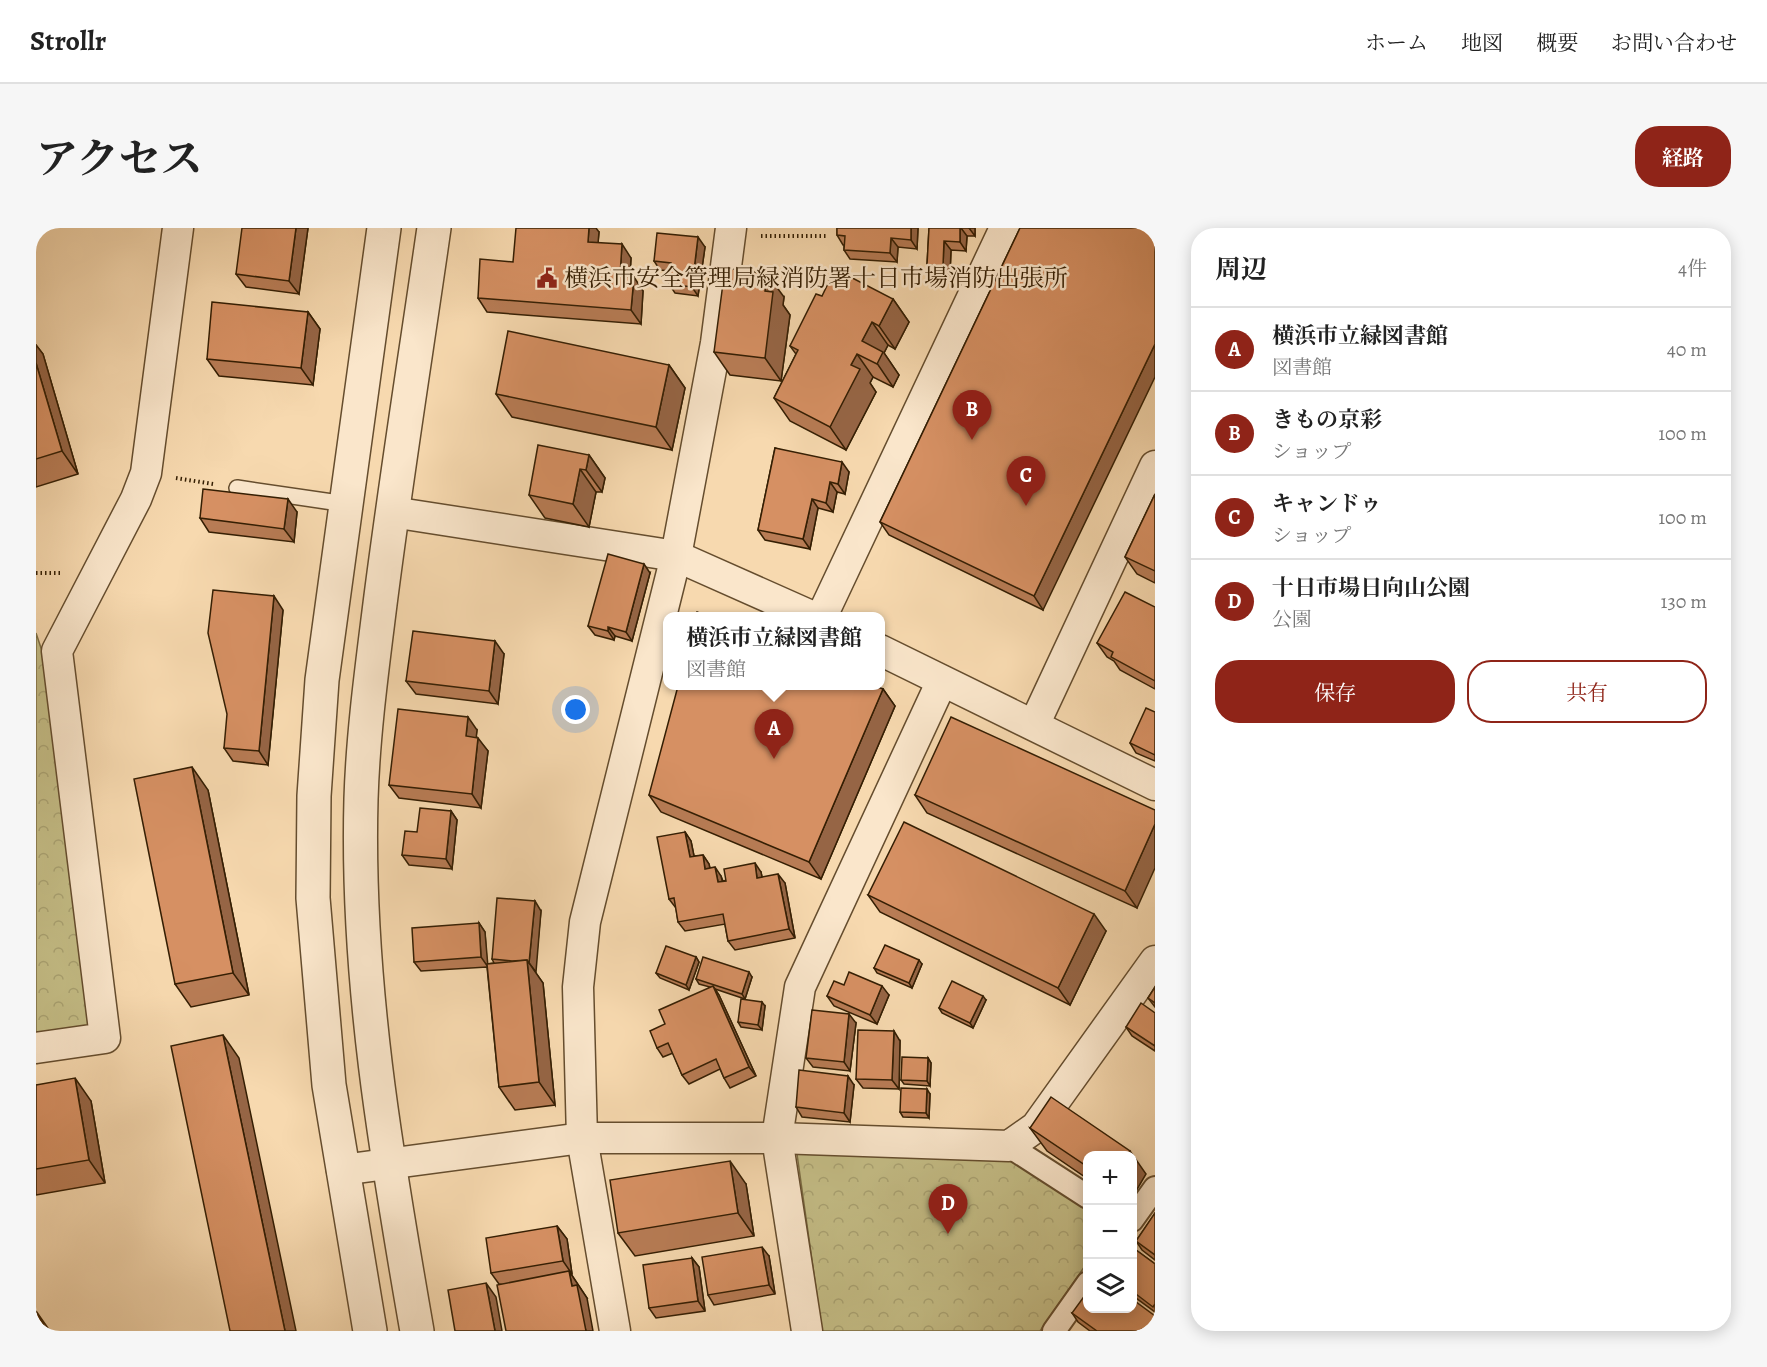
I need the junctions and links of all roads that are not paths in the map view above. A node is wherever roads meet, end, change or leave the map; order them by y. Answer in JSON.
{"nodes":[{"id":1,"x":177,"y":228,"type":"edge"},
{"id":2,"x":1005,"y":228,"type":"edge"},
{"id":3,"x":383,"y":232,"type":"edge"},
{"id":4,"x":731,"y":232,"type":"edge"},
{"id":5,"x":433,"y":235,"type":"edge"},
{"id":6,"x":1155,"y":466,"type":"edge"},
{"id":7,"x":237,"y":488,"type":"road end"},
{"id":8,"x":345,"y":504,"type":"junction"},
{"id":9,"x":392,"y":512,"type":"junction"},
{"id":10,"x":676,"y":556,"type":"junction"},
{"id":11,"x":802,"y":612,"type":"edge"},
{"id":12,"x":824,"y":612,"type":"edge"},
{"id":13,"x":885,"y":652,"type":"edge"},
{"id":14,"x":942,"y":681,"type":"junction"},
{"id":15,"x":1034,"y":725,"type":"junction"},
{"id":16,"x":1155,"y":785,"type":"edge"},
{"id":17,"x":1155,"y":961,"type":"edge"},
{"id":18,"x":36,"y":1048,"type":"edge"},
{"id":19,"x":582,"y":1138,"type":"junction"},
{"id":20,"x":777,"y":1138,"type":"junction"},
{"id":21,"x":1009,"y":1146,"type":"junction"},
{"id":22,"x":387,"y":1163,"type":"junction"},
{"id":23,"x":342,"y":1170,"type":"junction"},
{"id":24,"x":1155,"y":1188,"type":"edge"},
{"id":25,"x":1083,"y":1194,"type":"edge"},
{"id":26,"x":1137,"y":1213,"type":"edge"},
{"id":27,"x":1083,"y":1290,"type":"edge"},
{"id":28,"x":370,"y":1331,"type":"edge"},
{"id":29,"x":417,"y":1331,"type":"edge"},
{"id":30,"x":615,"y":1331,"type":"edge"},
{"id":31,"x":807,"y":1331,"type":"edge"},
{"id":32,"x":1054,"y":1331,"type":"edge"}],
"edges":[{"from":1,"to":18,"type":"street"},
{"from":2,"to":12,"type":"street"},
{"from":3,"to":5,"type":"street"},
{"from":3,"to":8,"type":"street"},
{"from":4,"to":10,"type":"street"},
{"from":5,"to":9,"type":"street"},
{"from":6,"to":15,"type":"street"},
{"from":7,"to":8,"type":"lane"},
{"from":8,"to":23,"type":"street"},
{"from":9,"to":10,"type":"street"},
{"from":9,"to":22,"type":"street"},
{"from":10,"to":11,"type":"street"},
{"from":10,"to":19,"type":"street"},
{"from":13,"to":14,"type":"street"},
{"from":14,"to":15,"type":"street"},
{"from":14,"to":20,"type":"street"},
{"from":15,"to":16,"type":"street"},
{"from":17,"to":21,"type":"street"},
{"from":19,"to":20,"type":"street"},
{"from":19,"to":22,"type":"street"},
{"from":19,"to":30,"type":"street"},
{"from":20,"to":21,"type":"street"},
{"from":20,"to":31,"type":"street"},
{"from":21,"to":25,"type":"street"},
{"from":22,"to":23,"type":"street"},
{"from":22,"to":29,"type":"street"},
{"from":23,"to":28,"type":"street"},
{"from":24,"to":26,"type":"street"},
{"from":27,"to":32,"type":"street"}]}
